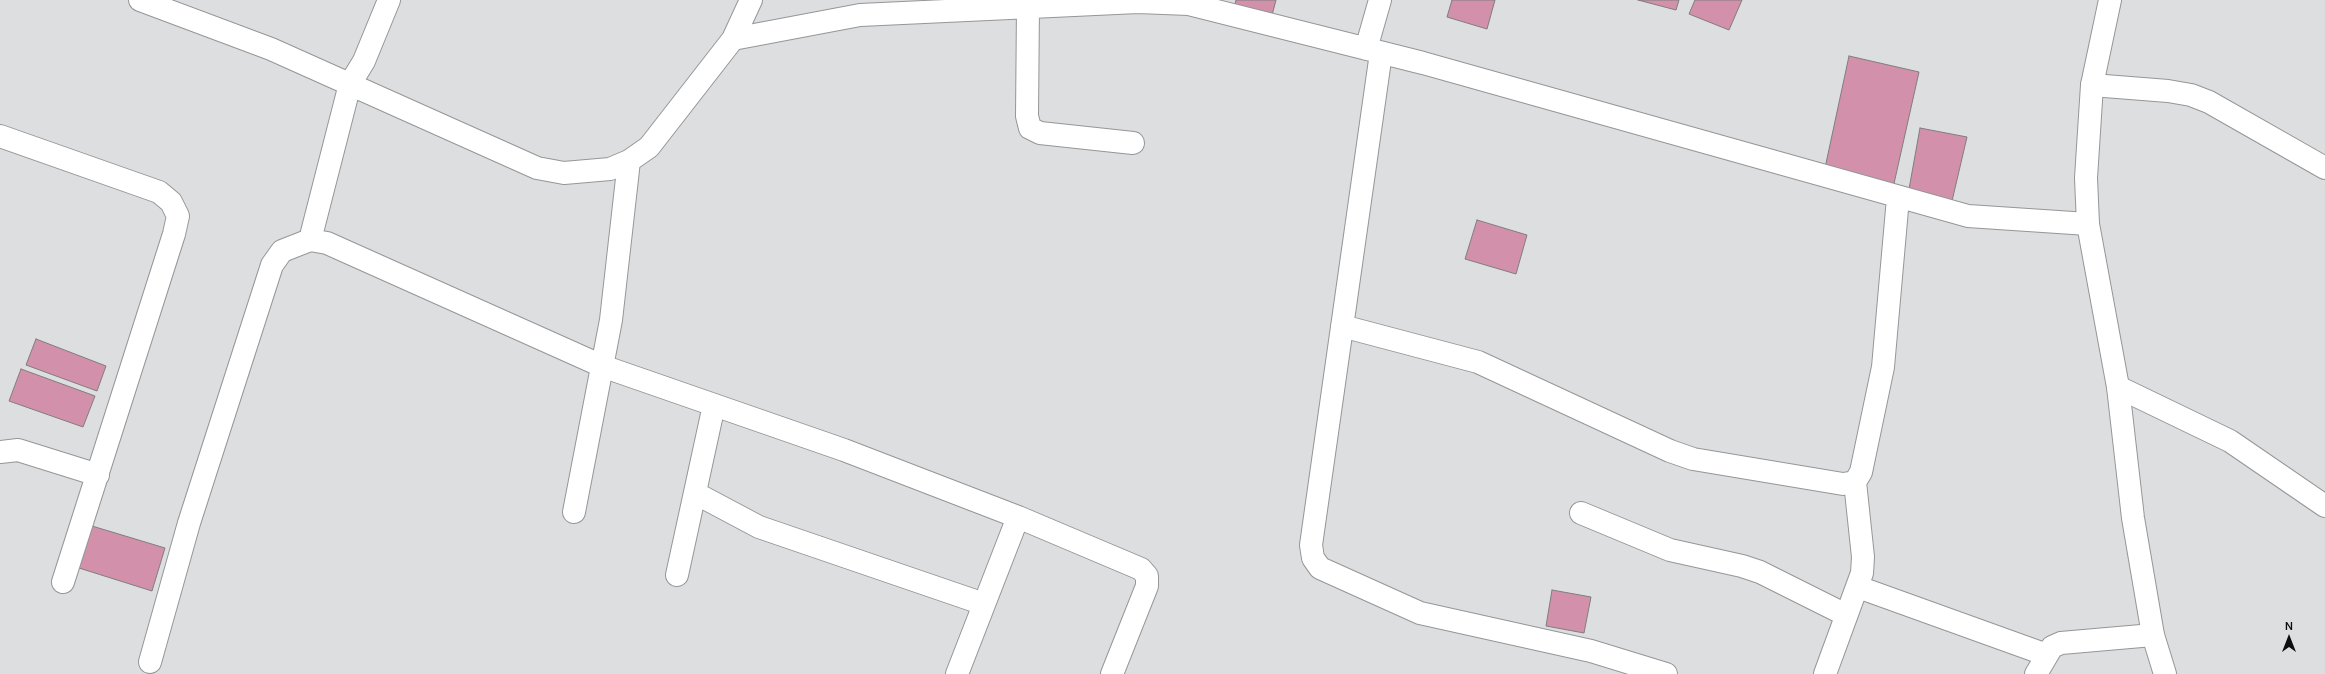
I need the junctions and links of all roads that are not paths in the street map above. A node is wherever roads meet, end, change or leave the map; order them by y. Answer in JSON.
{"nodes":[{"id":1,"x":140,"y":0,"type":"edge"},
{"id":2,"x":389,"y":0,"type":"edge"},
{"id":3,"x":751,"y":0,"type":"edge"},
{"id":4,"x":1380,"y":0,"type":"edge"},
{"id":5,"x":2110,"y":0,"type":"edge"},
{"id":6,"x":1085,"y":2,"type":"edge"},
{"id":7,"x":1028,"y":6,"type":"junction"},
{"id":8,"x":733,"y":39,"type":"junction"},
{"id":9,"x":1373,"y":51,"type":"junction"},
{"id":10,"x":350,"y":84,"type":"junction"},
{"id":11,"x":2092,"y":85,"type":"junction"},
{"id":12,"x":0,"y":136,"type":"edge"},
{"id":13,"x":1133,"y":143,"type":"dead end"},
{"id":14,"x":629,"y":161,"type":"junction"},
{"id":15,"x":2325,"y":168,"type":"edge"},
{"id":16,"x":1898,"y":198,"type":"junction"},
{"id":17,"x":2088,"y":224,"type":"junction"},
{"id":18,"x":310,"y":240,"type":"junction"},
{"id":19,"x":1342,"y":326,"type":"junction"},
{"id":20,"x":602,"y":366,"type":"junction"},
{"id":21,"x":2118,"y":387,"type":"junction"},
{"id":22,"x":714,"y":405,"type":"junction"},
{"id":23,"x":0,"y":452,"type":"edge"},
{"id":24,"x":98,"y":475,"type":"junction"},
{"id":25,"x":1855,"y":482,"type":"junction"},
{"id":26,"x":695,"y":493,"type":"junction"},
{"id":27,"x":2323,"y":500,"type":"edge"},
{"id":28,"x":574,"y":512,"type":"dead end"},
{"id":29,"x":1581,"y":513,"type":"dead end"},
{"id":30,"x":1018,"y":517,"type":"junction"},
{"id":31,"x":677,"y":574,"type":"dead end"},
{"id":32,"x":63,"y":582,"type":"dead end"},
{"id":33,"x":1858,"y":587,"type":"junction"},
{"id":34,"x":984,"y":604,"type":"junction"},
{"id":35,"x":1846,"y":615,"type":"junction"},
{"id":36,"x":2153,"y":635,"type":"junction"},
{"id":37,"x":2047,"y":655,"type":"junction"},
{"id":38,"x":150,"y":662,"type":"dead end"},
{"id":39,"x":957,"y":674,"type":"edge"},
{"id":40,"x":1112,"y":674,"type":"edge"},
{"id":41,"x":1666,"y":674,"type":"edge"},
{"id":42,"x":1825,"y":674,"type":"edge"},
{"id":43,"x":2036,"y":674,"type":"edge"},
{"id":44,"x":2165,"y":674,"type":"edge"}],
"edges":[{"from":1,"to":10,"type":"street"},
{"from":2,"to":10,"type":"street"},
{"from":3,"to":8,"type":"street"},
{"from":4,"to":9,"type":"street"},
{"from":5,"to":11,"type":"street"},
{"from":6,"to":7,"type":"street"},
{"from":6,"to":9,"type":"street"},
{"from":7,"to":8,"type":"street"},
{"from":7,"to":13,"type":"street"},
{"from":8,"to":14,"type":"street"},
{"from":9,"to":16,"type":"street"},
{"from":9,"to":19,"type":"street"},
{"from":10,"to":14,"type":"street"},
{"from":10,"to":18,"type":"street"},
{"from":11,"to":15,"type":"street"},
{"from":11,"to":17,"type":"street"},
{"from":12,"to":24,"type":"street"},
{"from":14,"to":20,"type":"street"},
{"from":16,"to":17,"type":"street"},
{"from":16,"to":25,"type":"street"},
{"from":17,"to":21,"type":"street"},
{"from":18,"to":20,"type":"street"},
{"from":18,"to":38,"type":"street"},
{"from":19,"to":25,"type":"street"},
{"from":19,"to":41,"type":"street"},
{"from":20,"to":22,"type":"street"},
{"from":20,"to":28,"type":"street"},
{"from":21,"to":27,"type":"street"},
{"from":21,"to":36,"type":"street"},
{"from":22,"to":26,"type":"street"},
{"from":22,"to":30,"type":"street"},
{"from":23,"to":24,"type":"street"},
{"from":24,"to":32,"type":"street"},
{"from":25,"to":33,"type":"street"},
{"from":26,"to":31,"type":"street"},
{"from":26,"to":34,"type":"street"},
{"from":29,"to":35,"type":"street"},
{"from":30,"to":34,"type":"street"},
{"from":30,"to":40,"type":"street"},
{"from":33,"to":35,"type":"street"},
{"from":33,"to":37,"type":"street"},
{"from":34,"to":39,"type":"street"},
{"from":35,"to":42,"type":"street"},
{"from":36,"to":37,"type":"street"},
{"from":36,"to":44,"type":"street"},
{"from":37,"to":43,"type":"street"}]}
